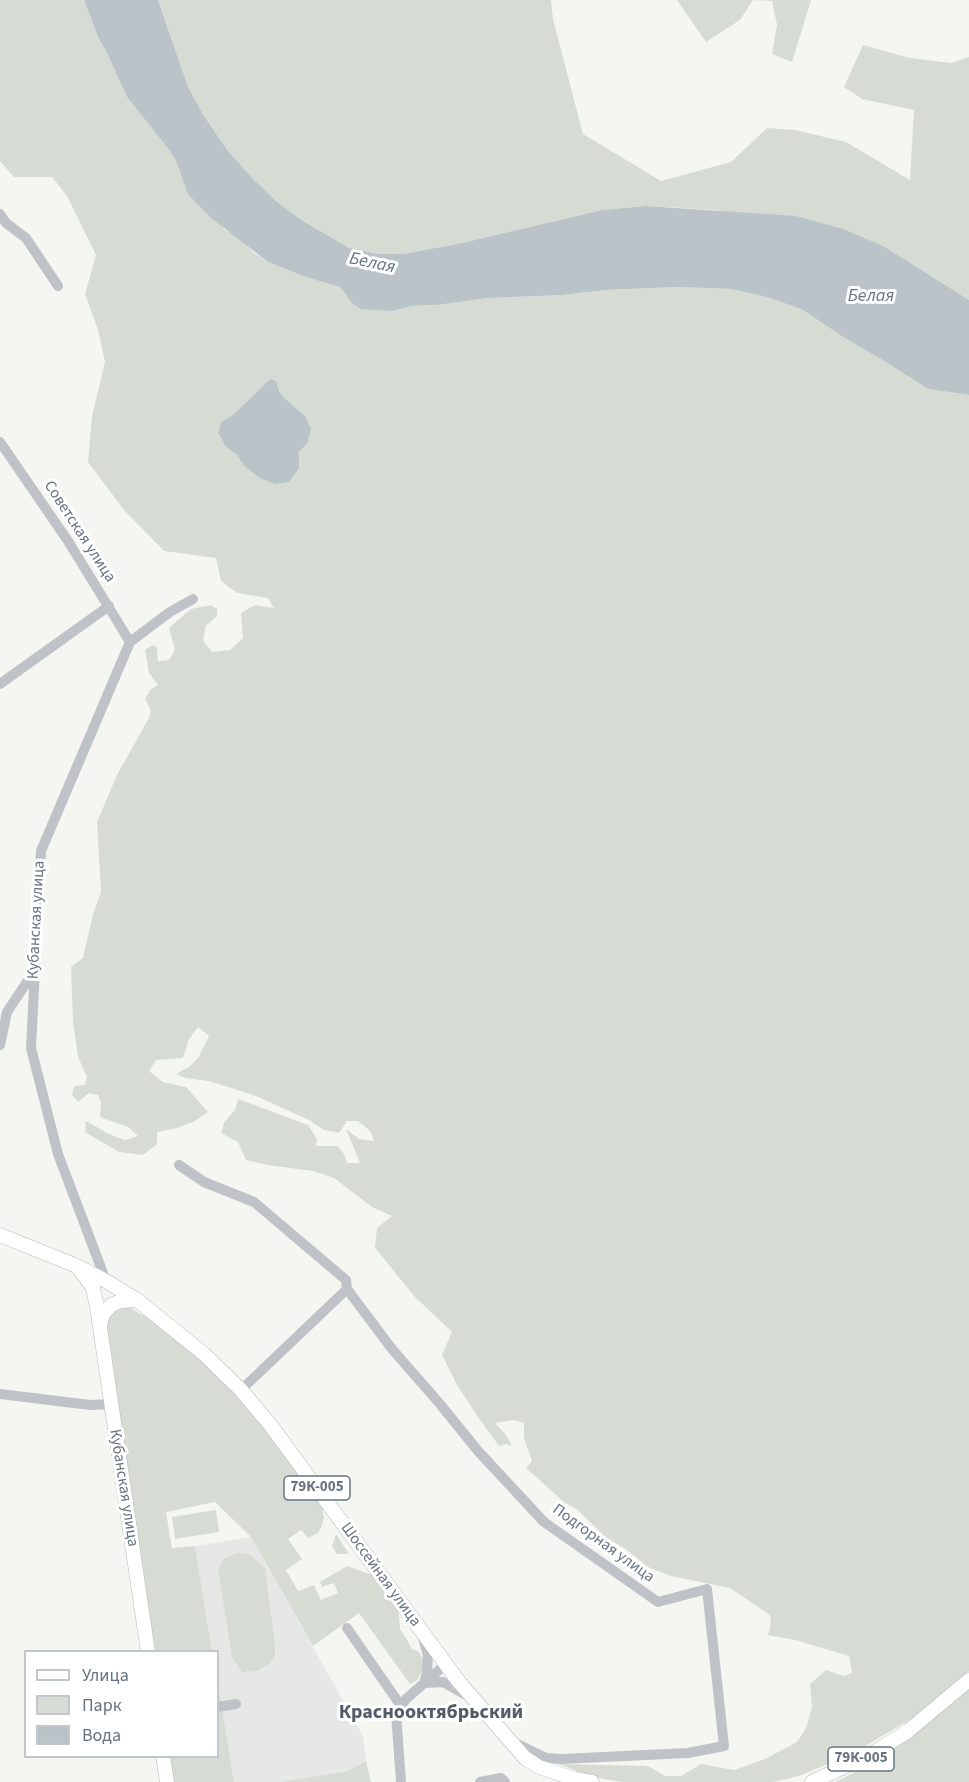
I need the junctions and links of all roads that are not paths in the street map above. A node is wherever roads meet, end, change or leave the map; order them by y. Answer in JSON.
{"nodes":[{"id":1,"x":2,"y":222,"type":"edge"},
{"id":2,"x":58,"y":286,"type":"dead end"},
{"id":3,"x":0,"y":442,"type":"edge"},
{"id":4,"x":193,"y":599,"type":"dead end"},
{"id":5,"x":109,"y":606,"type":"junction"},
{"id":6,"x":130,"y":642,"type":"junction"},
{"id":7,"x":0,"y":684,"type":"edge"},
{"id":8,"x":34,"y":971,"type":"junction"},
{"id":9,"x":3,"y":1014,"type":"edge"},
{"id":10,"x":0,"y":1045,"type":"edge"},
{"id":11,"x":179,"y":1165,"type":"dead end"},
{"id":12,"x":0,"y":1235,"type":"edge"},
{"id":13,"x":77,"y":1266,"type":"junction"},
{"id":14,"x":106,"y":1281,"type":"junction"},
{"id":15,"x":347,"y":1289,"type":"junction"},
{"id":16,"x":137,"y":1300,"type":"junction"},
{"id":17,"x":100,"y":1325,"type":"junction"},
{"id":18,"x":241,"y":1390,"type":"junction"},
{"id":19,"x":0,"y":1394,"type":"edge"},
{"id":20,"x":110,"y":1404,"type":"junction"},
{"id":21,"x":347,"y":1628,"type":"dead end"},
{"id":22,"x":420,"y":1629,"type":"junction"},
{"id":23,"x":148,"y":1650,"type":"edge"},
{"id":24,"x":446,"y":1664,"type":"junction"},
{"id":25,"x":969,"y":1680,"type":"edge"},
{"id":26,"x":424,"y":1683,"type":"junction"},
{"id":27,"x":476,"y":1703,"type":"junction"},
{"id":28,"x":236,"y":1704,"type":"dead end"},
{"id":29,"x":401,"y":1706,"type":"junction"},
{"id":30,"x":219,"y":1707,"type":"edge"},
{"id":31,"x":509,"y":1741,"type":"junction"},
{"id":32,"x":163,"y":1758,"type":"edge"},
{"id":33,"x":167,"y":1782,"type":"edge"},
{"id":34,"x":401,"y":1782,"type":"edge"},
{"id":35,"x":480,"y":1782,"type":"edge"},
{"id":36,"x":505,"y":1782,"type":"edge"},
{"id":37,"x":592,"y":1782,"type":"edge"},
{"id":38,"x":812,"y":1782,"type":"edge"}],
"edges":[{"from":1,"to":2,"type":"street"},
{"from":3,"to":5,"type":"street","name":"Советская улица"},
{"from":4,"to":6,"type":"street","name":"Кубанская улица"},
{"from":5,"to":6,"type":"street","name":"Советская улица"},
{"from":5,"to":7,"type":"street"},
{"from":6,"to":8,"type":"street","name":"Кубанская улица"},
{"from":8,"to":9,"type":"street"},
{"from":8,"to":14,"type":"street","name":"Кубанская улица"},
{"from":9,"to":10,"type":"street"},
{"from":11,"to":15,"type":"street","name":"Подгорная улица"},
{"from":12,"to":13,"type":"main road","name":"Шоссейная улица","number":"79К-005"},
{"from":13,"to":14,"type":"main road","name":"Шоссейная улица","number":"79К-005"},
{"from":13,"to":17,"type":"main road"},
{"from":14,"to":16,"type":"main road","name":"Шоссейная улица","number":"79К-005"},
{"from":14,"to":17,"type":"main road"},
{"from":15,"to":18,"type":"street"},
{"from":15,"to":31,"type":"street","name":"Подгорная улица"},
{"from":16,"to":17,"type":"main road"},
{"from":16,"to":18,"type":"main road","name":"Шоссейная улица","number":"79К-005"},
{"from":17,"to":20,"type":"main road","name":"Кубанская улица"},
{"from":18,"to":22,"type":"main road","name":"Шоссейная улица","number":"79К-005"},
{"from":19,"to":20,"type":"street"},
{"from":20,"to":23,"type":"main road","name":"Кубанская улица"},
{"from":21,"to":29,"type":"street"},
{"from":22,"to":24,"type":"main road","name":"Шоссейная улица","number":"79К-005"},
{"from":22,"to":26,"type":"street"},
{"from":24,"to":26,"type":"street"},
{"from":24,"to":27,"type":"main road","name":"Шоссейная улица","number":"79К-005"},
{"from":25,"to":38,"type":"main road","number":"79К-005"},
{"from":26,"to":27,"type":"street"},
{"from":26,"to":29,"type":"street"},
{"from":27,"to":31,"type":"main road","name":"Шоссейная улица","number":"79К-005"},
{"from":28,"to":30,"type":"street"},
{"from":29,"to":34,"type":"street"},
{"from":31,"to":37,"type":"main road","name":"Шоссейная улица","number":"79К-005"},
{"from":32,"to":33,"type":"main road"},
{"from":35,"to":36,"type":"street"}]}
